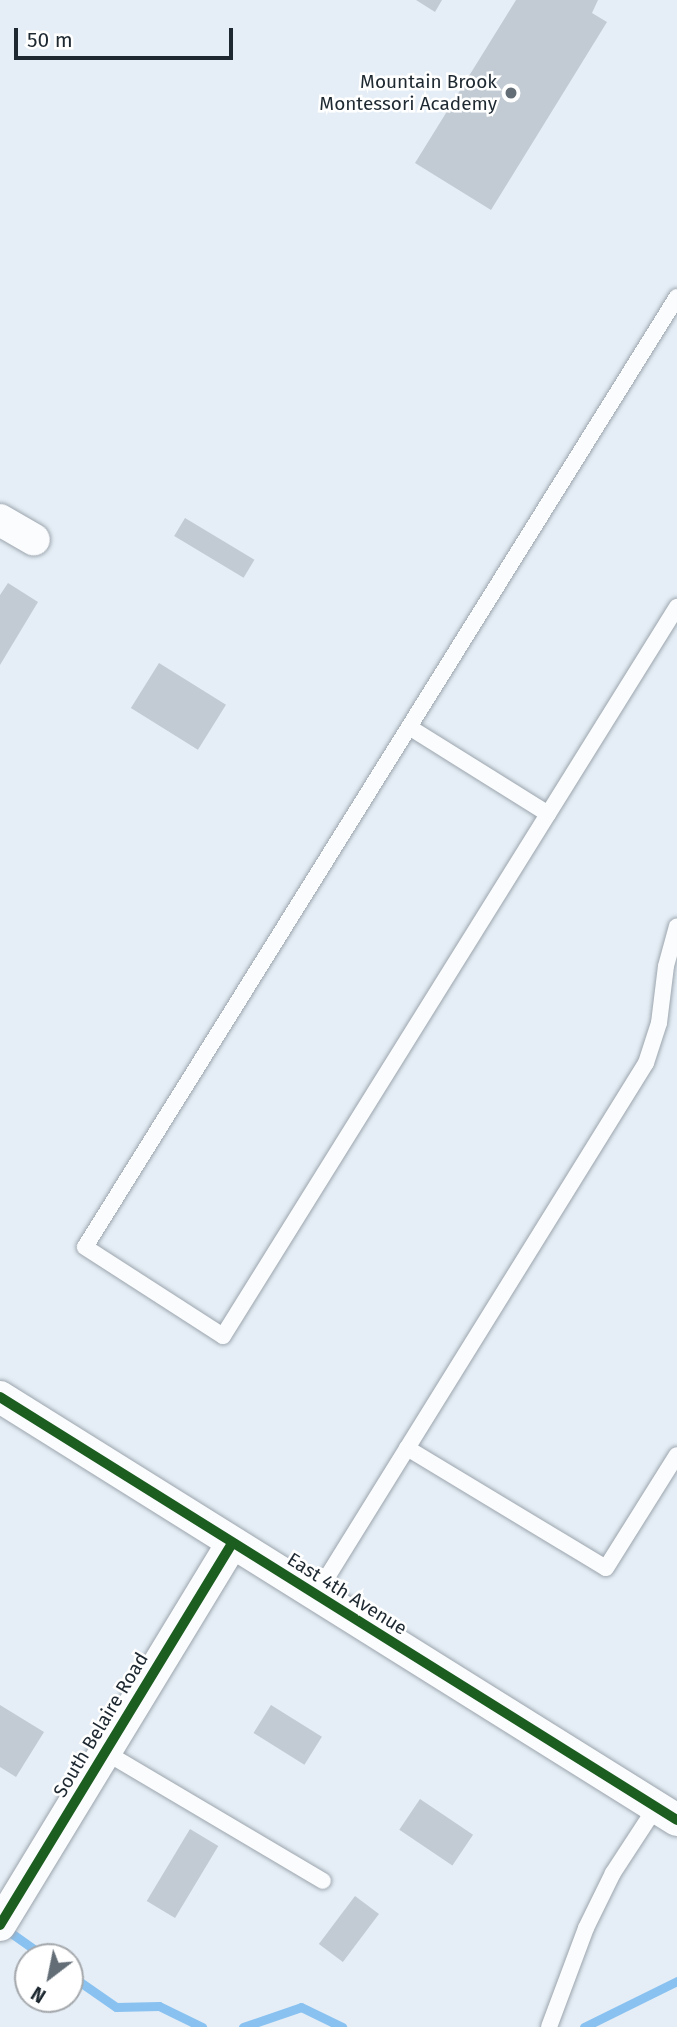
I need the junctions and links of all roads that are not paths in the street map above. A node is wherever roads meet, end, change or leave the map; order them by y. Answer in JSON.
{"nodes":[{"id":1,"x":677,"y":297,"type":"edge"},
{"id":2,"x":0,"y":520,"type":"edge"},
{"id":3,"x":34,"y":540,"type":"dead end"},
{"id":4,"x":677,"y":607,"type":"edge"},
{"id":5,"x":409,"y":727,"type":"junction"},
{"id":6,"x":548,"y":814,"type":"junction"},
{"id":7,"x":677,"y":926,"type":"edge"},
{"id":8,"x":0,"y":1397,"type":"edge"},
{"id":9,"x":407,"y":1448,"type":"junction"},
{"id":10,"x":677,"y":1455,"type":"edge"},
{"id":11,"x":232,"y":1543,"type":"junction"},
{"id":12,"x":316,"y":1595,"type":"junction"},
{"id":13,"x":105,"y":1752,"type":"junction"},
{"id":14,"x":667,"y":1813,"type":"edge"},
{"id":15,"x":323,"y":1881,"type":"dead end"},
{"id":16,"x":0,"y":1925,"type":"edge"},
{"id":17,"x":549,"y":2027,"type":"edge"}],
"edges":[{"from":1,"to":5,"type":"lane"},
{"from":2,"to":3,"type":"street"},
{"from":4,"to":6,"type":"lane"},
{"from":5,"to":6,"type":"lane"},
{"from":5,"to":6,"type":"lane"},
{"from":7,"to":9,"type":"lane"},
{"from":8,"to":11,"type":"street","name":"East 4th Avenue"},
{"from":9,"to":10,"type":"lane"},
{"from":9,"to":12,"type":"lane"},
{"from":11,"to":12,"type":"street","name":"East 4th Avenue"},
{"from":11,"to":13,"type":"street","name":"South Belaire Road"},
{"from":12,"to":14,"type":"street","name":"East 4th Avenue"},
{"from":13,"to":15,"type":"lane"},
{"from":13,"to":16,"type":"street","name":"South Belaire Road"},
{"from":14,"to":17,"type":"lane"}]}
